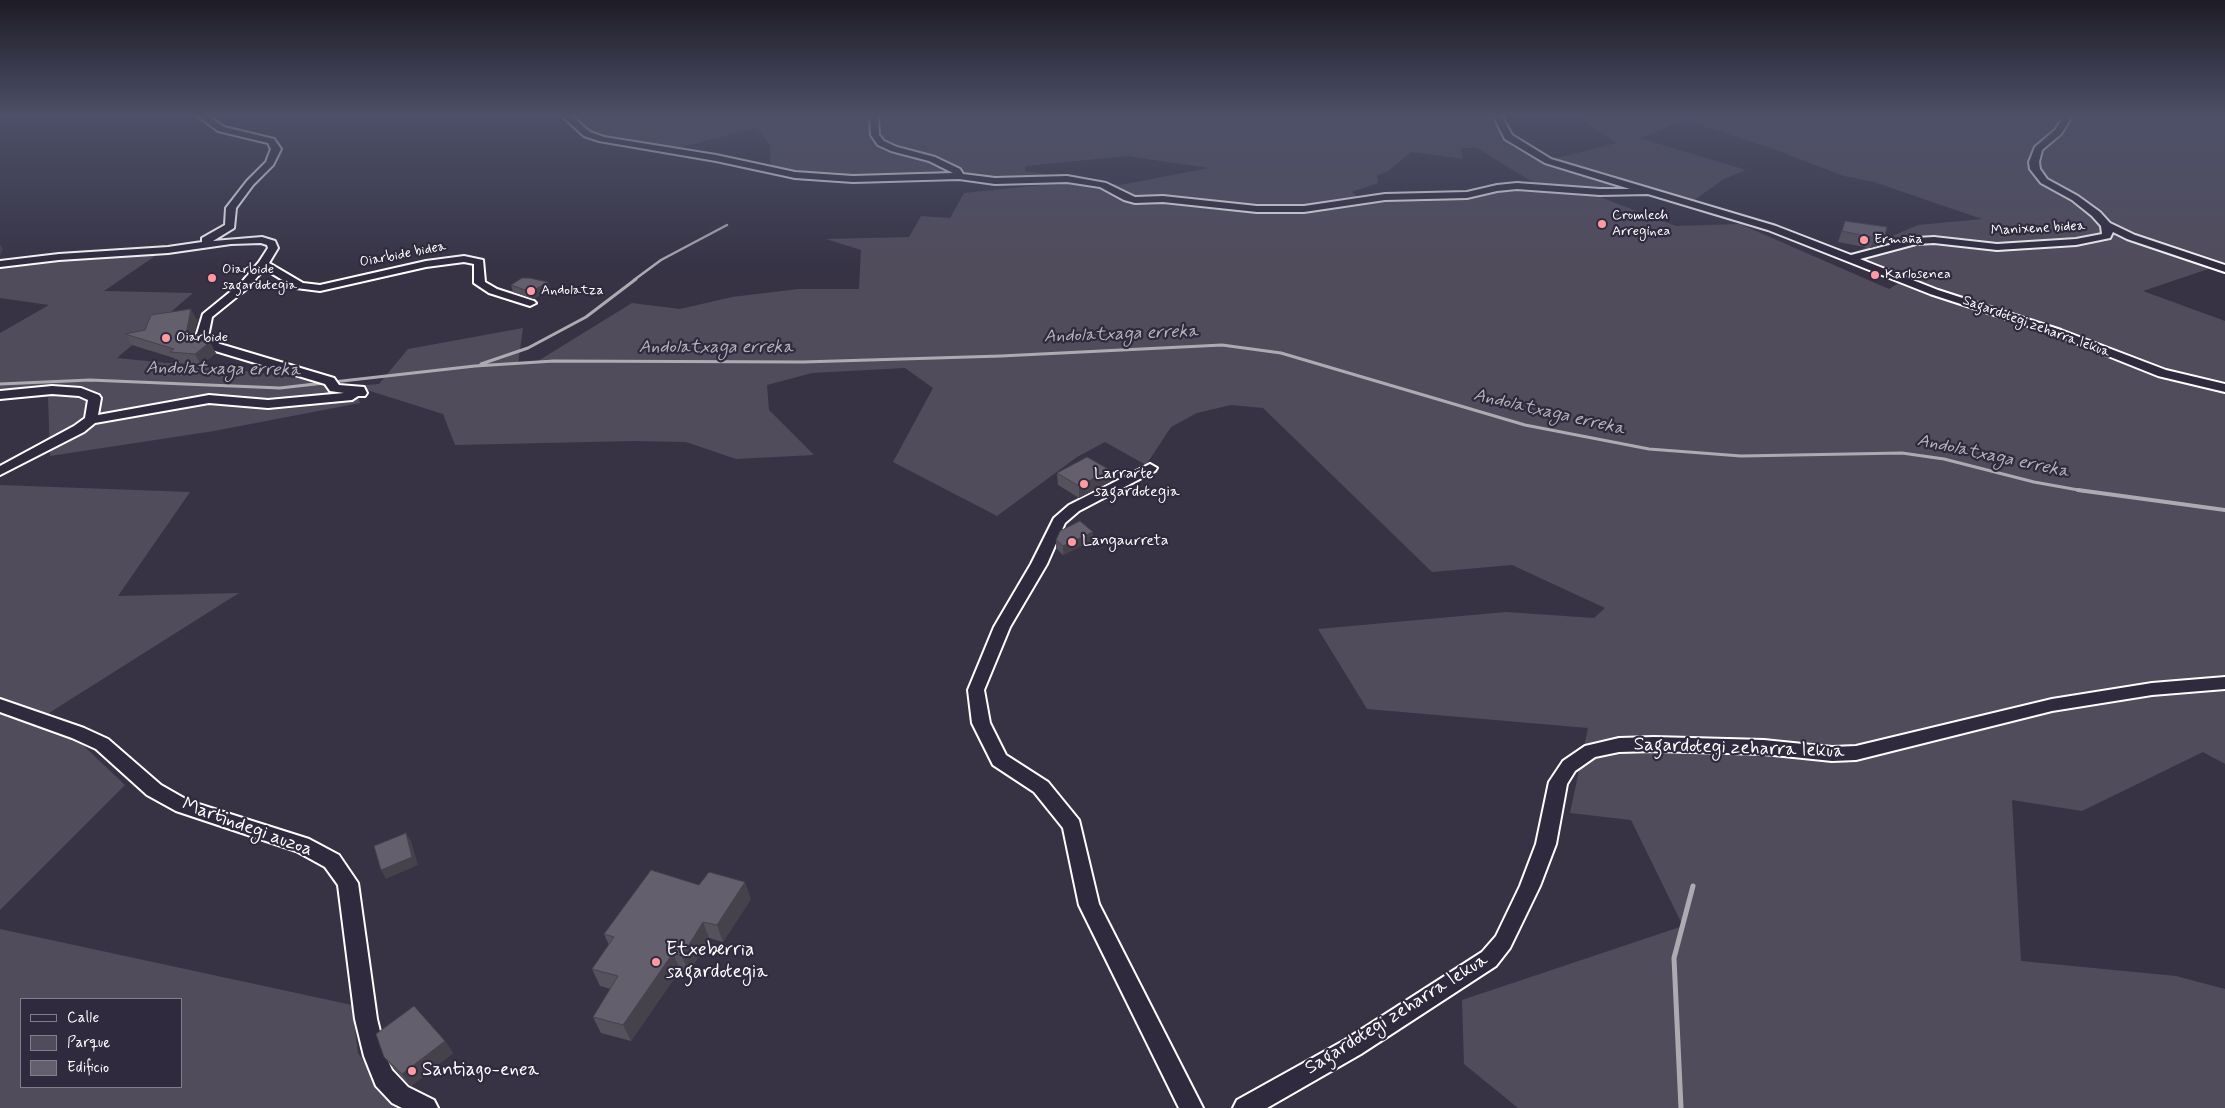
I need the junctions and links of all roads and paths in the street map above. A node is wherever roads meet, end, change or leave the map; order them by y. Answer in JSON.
{"nodes":[{"id":1,"x":266,"y":167,"type":"edge"},
{"id":2,"x":756,"y":167,"type":"edge"},
{"id":3,"x":948,"y":167,"type":"edge"},
{"id":4,"x":1567,"y":167,"type":"edge"},
{"id":5,"x":2035,"y":167,"type":"edge"},
{"id":6,"x":959,"y":176,"type":"junction"},
{"id":7,"x":1646,"y":190,"type":"junction"},
{"id":8,"x":2106,"y":225,"type":"junction"},
{"id":9,"x":2098,"y":239,"type":"junction"},
{"id":10,"x":2149,"y":242,"type":"junction"},
{"id":11,"x":186,"y":248,"type":"junction"},
{"id":12,"x":1849,"y":259,"type":"junction"},
{"id":13,"x":0,"y":264,"type":"edge"},
{"id":14,"x":263,"y":264,"type":"junction"},
{"id":15,"x":2225,"y":269,"type":"edge"},
{"id":16,"x":530,"y":303,"type":"dead end"},
{"id":17,"x":2225,"y":388,"type":"edge"},
{"id":18,"x":0,"y":395,"type":"edge"},
{"id":19,"x":91,"y":420,"type":"junction"},
{"id":20,"x":1150,"y":468,"type":"dead end"},
{"id":21,"x":0,"y":471,"type":"edge"},
{"id":22,"x":2225,"y":683,"type":"edge"},
{"id":23,"x":0,"y":705,"type":"edge"},
{"id":24,"x":426,"y":1108,"type":"edge"},
{"id":25,"x":1190,"y":1108,"type":"edge"},
{"id":26,"x":1245,"y":1108,"type":"edge"}],
"edges":[{"from":1,"to":11,"type":"street"},
{"from":2,"to":6,"type":"street"},
{"from":3,"to":6,"type":"street"},
{"from":4,"to":7,"type":"street","name":"Sagardotegi zeharra lekua"},
{"from":5,"to":8,"type":"street","name":"Manixene bidea"},
{"from":6,"to":7,"type":"street"},
{"from":7,"to":12,"type":"street","name":"Sagardotegi zeharra lekua"},
{"from":8,"to":9,"type":"street","name":"Manixene bidea"},
{"from":8,"to":10,"type":"street"},
{"from":9,"to":10,"type":"street"},
{"from":9,"to":12,"type":"street","name":"Manixene bidea"},
{"from":10,"to":15,"type":"street"},
{"from":11,"to":13,"type":"street"},
{"from":11,"to":14,"type":"street"},
{"from":12,"to":17,"type":"street","name":"Sagardotegi zeharra lekua"},
{"from":14,"to":16,"type":"street","name":"Oiarbide bidea"},
{"from":14,"to":19,"type":"street"},
{"from":18,"to":19,"type":"street"},
{"from":19,"to":21,"type":"street"},
{"from":20,"to":25,"type":"street"},
{"from":22,"to":26,"type":"street","name":"Sagardotegi zeharra lekua"},
{"from":23,"to":24,"type":"street","name":"Martindegi auzoa"}]}
